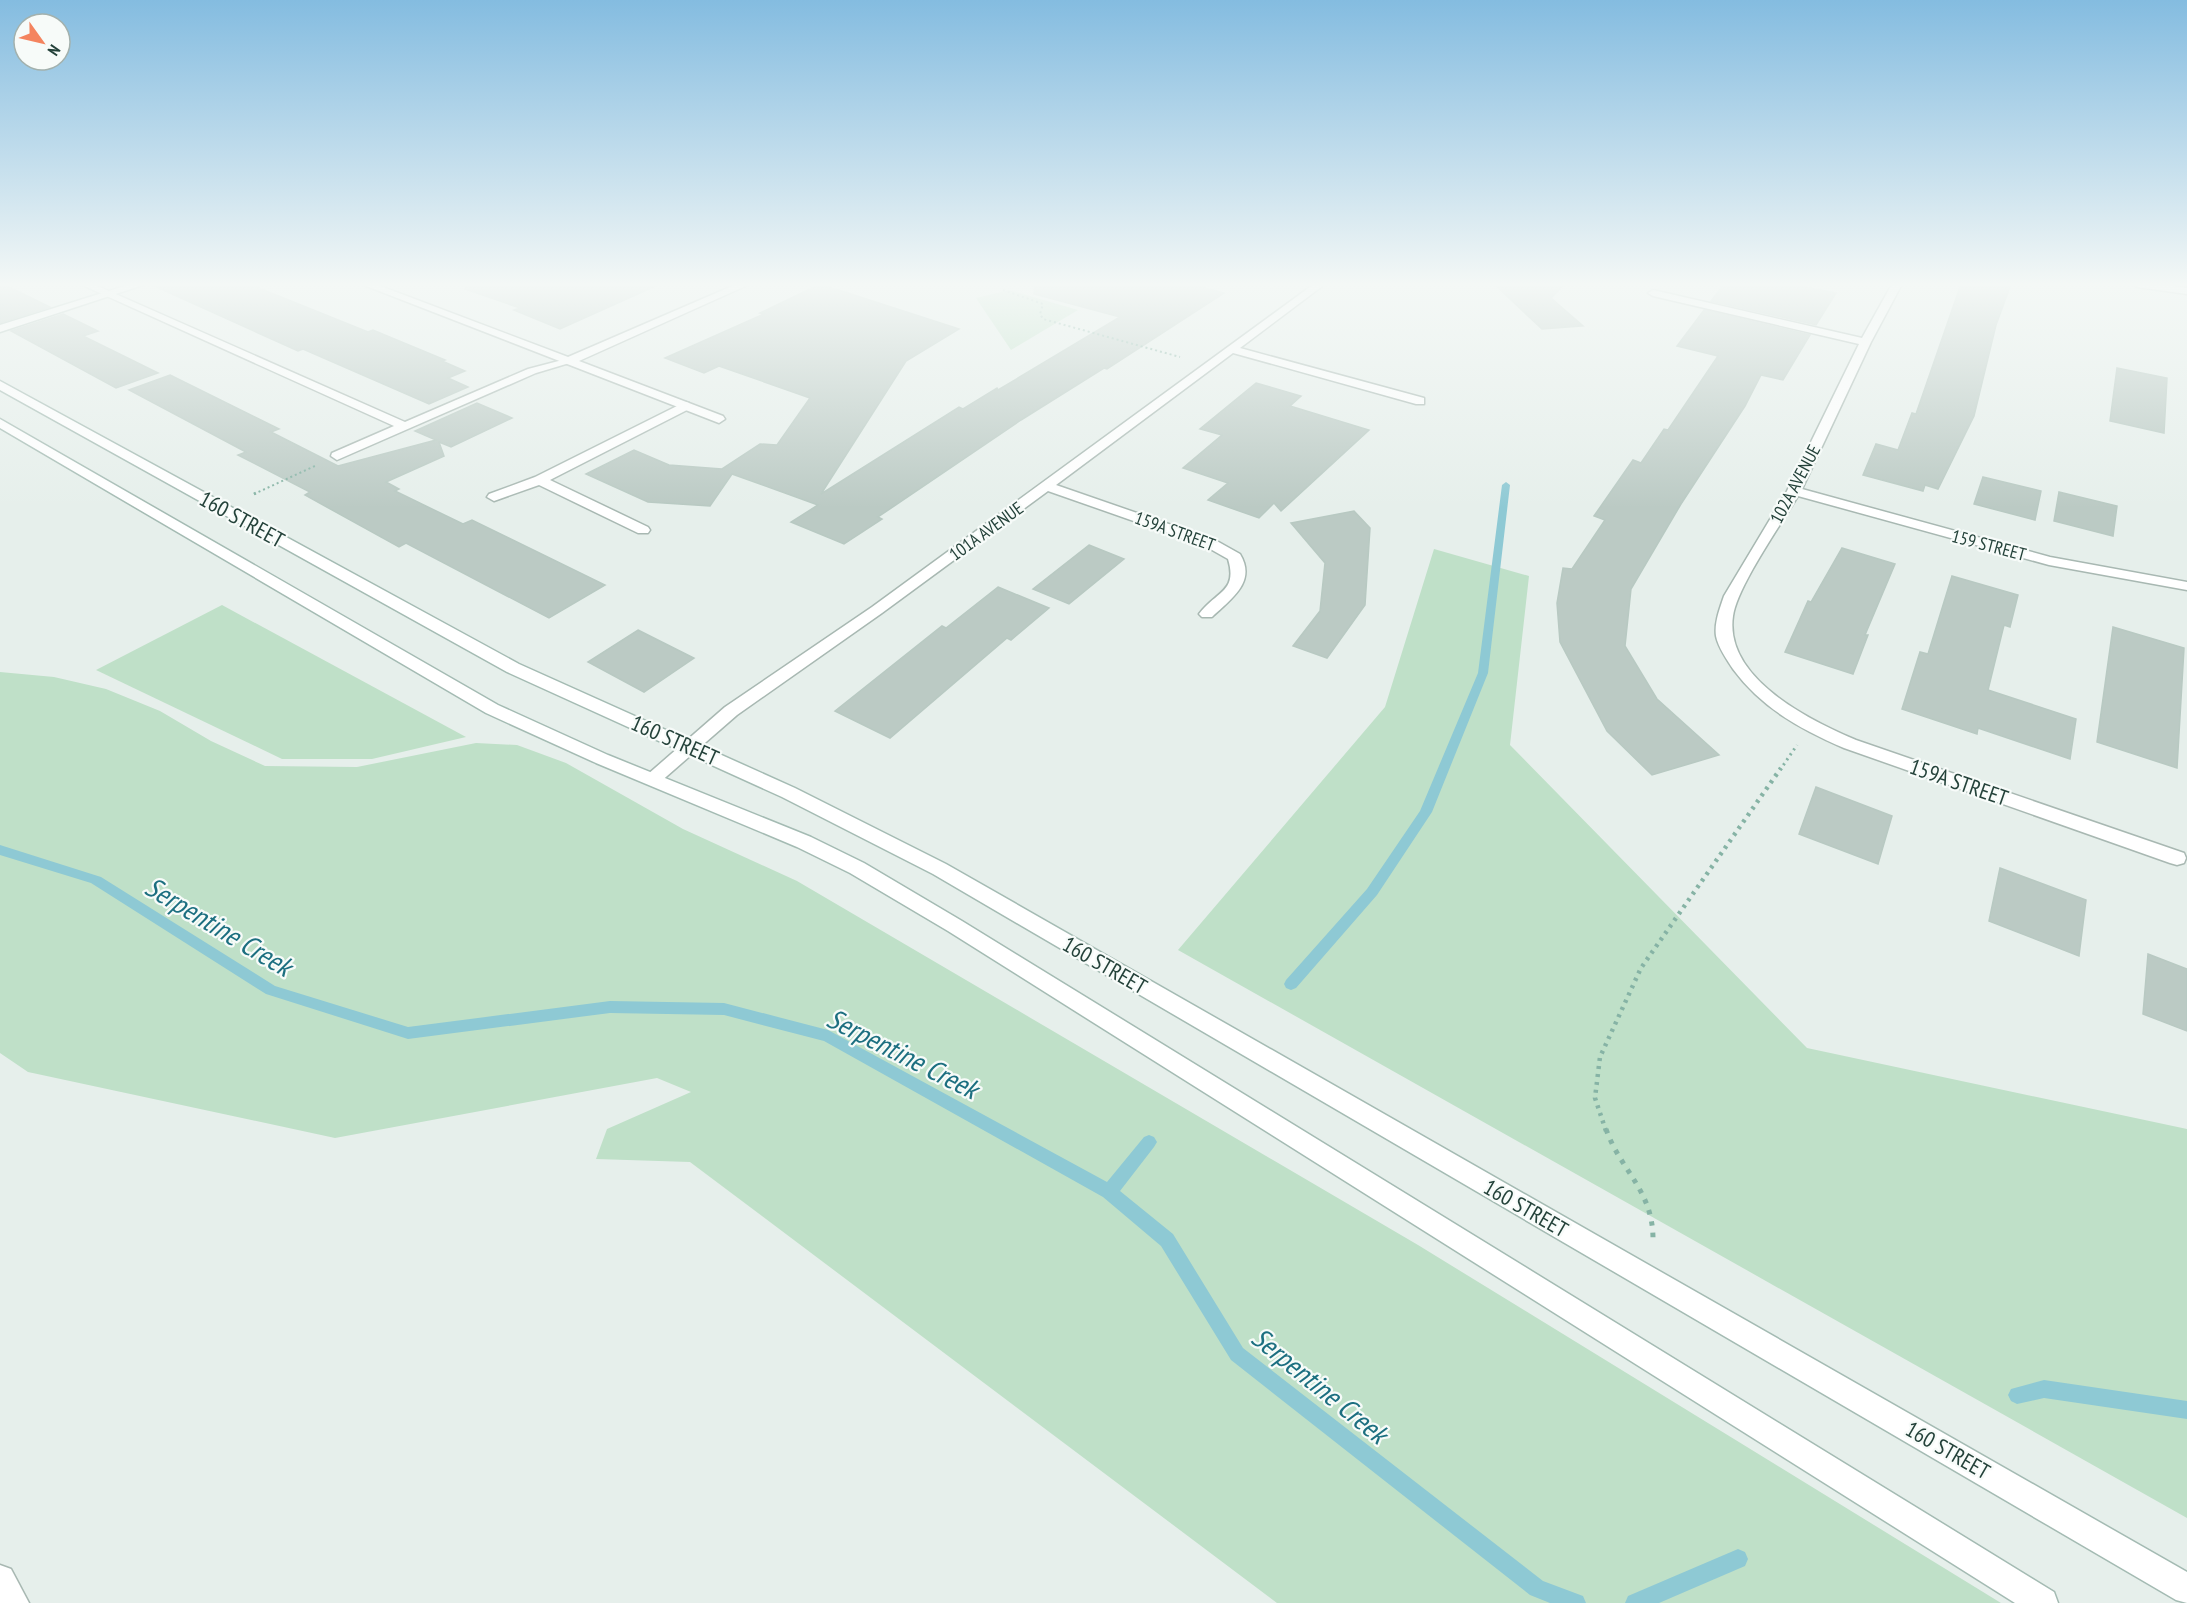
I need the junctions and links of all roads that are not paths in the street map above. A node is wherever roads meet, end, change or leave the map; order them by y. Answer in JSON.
{"nodes":[{"id":1,"x":253,"y":359,"type":"edge"},
{"id":2,"x":564,"y":359,"type":"edge"},
{"id":3,"x":575,"y":359,"type":"edge"},
{"id":4,"x":1217,"y":359,"type":"edge"},
{"id":5,"x":1266,"y":359,"type":"edge"},
{"id":6,"x":1857,"y":359,"type":"edge"},
{"id":7,"x":570,"y":361,"type":"junction"},
{"id":8,"x":0,"y":385,"type":"edge"},
{"id":9,"x":1420,"y":401,"type":"dead end"},
{"id":10,"x":686,"y":406,"type":"junction"},
{"id":11,"x":719,"y":419,"type":"dead end"},
{"id":12,"x":0,"y":423,"type":"edge"},
{"id":13,"x":406,"y":427,"type":"junction"},
{"id":14,"x":337,"y":456,"type":"road end"},
{"id":15,"x":540,"y":480,"type":"junction"},
{"id":16,"x":1047,"y":486,"type":"junction"},
{"id":17,"x":1794,"y":491,"type":"junction"},
{"id":18,"x":494,"y":497,"type":"dead end"},
{"id":19,"x":643,"y":530,"type":"dead end"},
{"id":20,"x":2187,"y":586,"type":"edge"},
{"id":21,"x":1207,"y":614,"type":"dead end"},
{"id":22,"x":1753,"y":684,"type":"joint"},
{"id":23,"x":690,"y":746,"type":"junction"},
{"id":24,"x":653,"y":779,"type":"junction"},
{"id":25,"x":2177,"y":858,"type":"dead end"},
{"id":26,"x":0,"y":1580,"type":"edge"},
{"id":27,"x":2187,"y":1589,"type":"edge"},
{"id":28,"x":14,"y":1603,"type":"edge"},
{"id":29,"x":2043,"y":1603,"type":"edge"}],
"edges":[{"from":1,"to":13,"type":"street"},
{"from":2,"to":7,"type":"street"},
{"from":3,"to":7,"type":"street"},
{"from":4,"to":16,"type":"street","name":"101A AVENUE"},
{"from":5,"to":9,"type":"street"},
{"from":6,"to":17,"type":"street","name":"102A AVENUE"},
{"from":7,"to":10,"type":"street"},
{"from":7,"to":13,"type":"street"},
{"from":8,"to":23,"type":"street","name":"160 STREET"},
{"from":10,"to":11,"type":"street"},
{"from":10,"to":15,"type":"street"},
{"from":12,"to":24,"type":"street","name":"160 STREET"},
{"from":13,"to":14,"type":"street"},
{"from":15,"to":18,"type":"street"},
{"from":15,"to":19,"type":"street"},
{"from":16,"to":21,"type":"street","name":"159A STREET"},
{"from":16,"to":23,"type":"street","name":"101A AVENUE"},
{"from":17,"to":20,"type":"street","name":"159 STREET"},
{"from":17,"to":22,"type":"street","name":"102A AVENUE"},
{"from":22,"to":25,"type":"street","name":"159A STREET"},
{"from":23,"to":24,"type":"street","name":"101A AVENUE"},
{"from":23,"to":27,"type":"street","name":"160 STREET"},
{"from":24,"to":29,"type":"street","name":"160 STREET"},
{"from":26,"to":28,"type":"street"}]}
